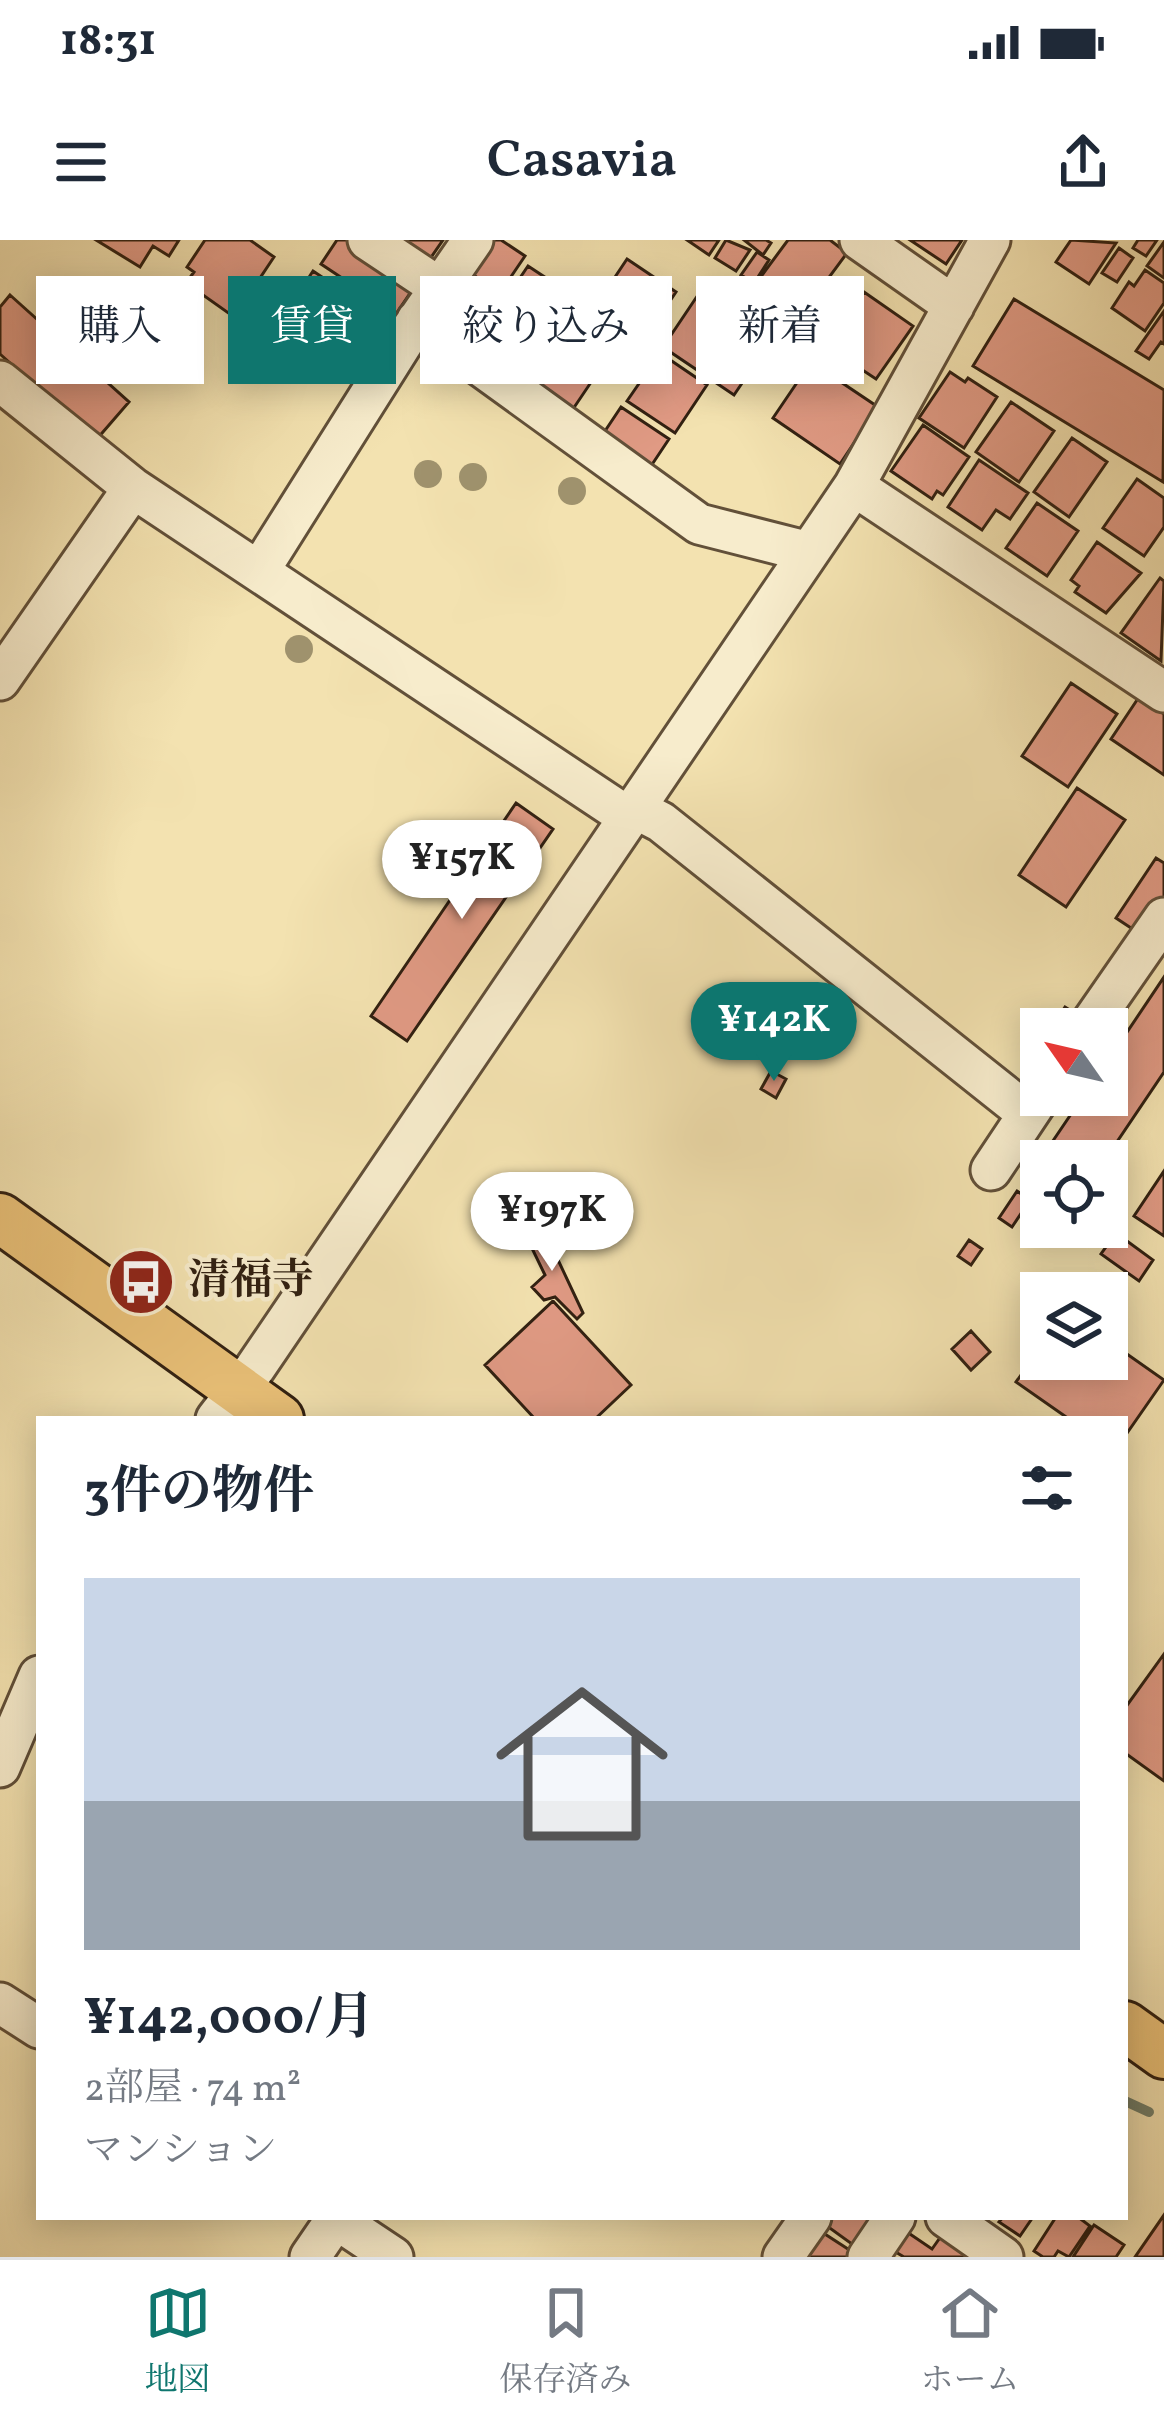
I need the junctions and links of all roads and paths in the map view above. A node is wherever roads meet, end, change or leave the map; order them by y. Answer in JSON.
{"nodes":[{"id":1,"x":368,"y":240,"type":"edge"},
{"id":2,"x":473,"y":240,"type":"edge"},
{"id":3,"x":860,"y":240,"type":"edge"},
{"id":4,"x":990,"y":240,"type":"edge"},
{"id":5,"x":422,"y":276,"type":"edge"},
{"id":6,"x":448,"y":276,"type":"edge"},
{"id":7,"x":954,"y":306,"type":"junction"},
{"id":8,"x":420,"y":316,"type":"edge"},
{"id":9,"x":417,"y":320,"type":"junction"},
{"id":10,"x":5,"y":396,"type":"edge"},
{"id":11,"x":854,"y":487,"type":"junction"},
{"id":12,"x":133,"y":488,"type":"junction"},
{"id":13,"x":808,"y":552,"type":"junction"},
{"id":14,"x":260,"y":571,"type":"junction"},
{"id":15,"x":0,"y":680,"type":"edge"},
{"id":16,"x":1164,"y":692,"type":"edge"},
{"id":17,"x":631,"y":812,"type":"junction"},
{"id":18,"x":1164,"y":918,"type":"edge"},
{"id":19,"x":1102,"y":1008,"type":"edge"},
{"id":20,"x":1020,"y":1094,"type":"edge"},
{"id":21,"x":1027,"y":1116,"type":"edge"},
{"id":22,"x":991,"y":1170,"type":"dead end"},
{"id":23,"x":0,"y":1218,"type":"edge"},
{"id":24,"x":227,"y":1405,"type":"edge"},
{"id":25,"x":268,"y":1416,"type":"edge"},
{"id":26,"x":36,"y":1683,"type":"edge"},
{"id":27,"x":0,"y":1767,"type":"edge"},
{"id":28,"x":0,"y":2003,"type":"edge"},
{"id":29,"x":36,"y":2026,"type":"edge"},
{"id":30,"x":1128,"y":2028,"type":"edge"},
{"id":31,"x":1164,"y":2054,"type":"edge"},
{"id":32,"x":333,"y":2220,"type":"edge"},
{"id":33,"x":337,"y":2220,"type":"edge"},
{"id":34,"x":809,"y":2220,"type":"edge"},
{"id":35,"x":893,"y":2220,"type":"edge"},
{"id":36,"x":950,"y":2220,"type":"edge"},
{"id":37,"x":310,"y":2257,"type":"edge"},
{"id":38,"x":393,"y":2257,"type":"edge"},
{"id":39,"x":783,"y":2257,"type":"edge"},
{"id":40,"x":868,"y":2257,"type":"edge"},
{"id":41,"x":1003,"y":2257,"type":"edge"}],
"edges":[{"from":1,"to":5,"type":"street"},
{"from":2,"to":6,"type":"street"},
{"from":3,"to":7,"type":"street"},
{"from":4,"to":7,"type":"street"},
{"from":7,"to":11,"type":"street"},
{"from":8,"to":9,"type":"street"},
{"from":9,"to":13,"type":"street"},
{"from":9,"to":14,"type":"street"},
{"from":10,"to":12,"type":"street"},
{"from":11,"to":13,"type":"street"},
{"from":11,"to":16,"type":"street"},
{"from":12,"to":14,"type":"street"},
{"from":12,"to":15,"type":"street"},
{"from":13,"to":17,"type":"street"},
{"from":14,"to":17,"type":"street"},
{"from":17,"to":20,"type":"street"},
{"from":17,"to":24,"type":"street"},
{"from":18,"to":19,"type":"street"},
{"from":21,"to":22,"type":"street"},
{"from":23,"to":24,"type":"main road"},
{"from":24,"to":25,"type":"main road"},
{"from":26,"to":27,"type":"street"},
{"from":28,"to":29,"type":"street"},
{"from":30,"to":31,"type":"main road"},
{"from":32,"to":37,"type":"street"},
{"from":33,"to":38,"type":"street"},
{"from":34,"to":39,"type":"street"},
{"from":35,"to":40,"type":"street"},
{"from":36,"to":41,"type":"street"}]}
